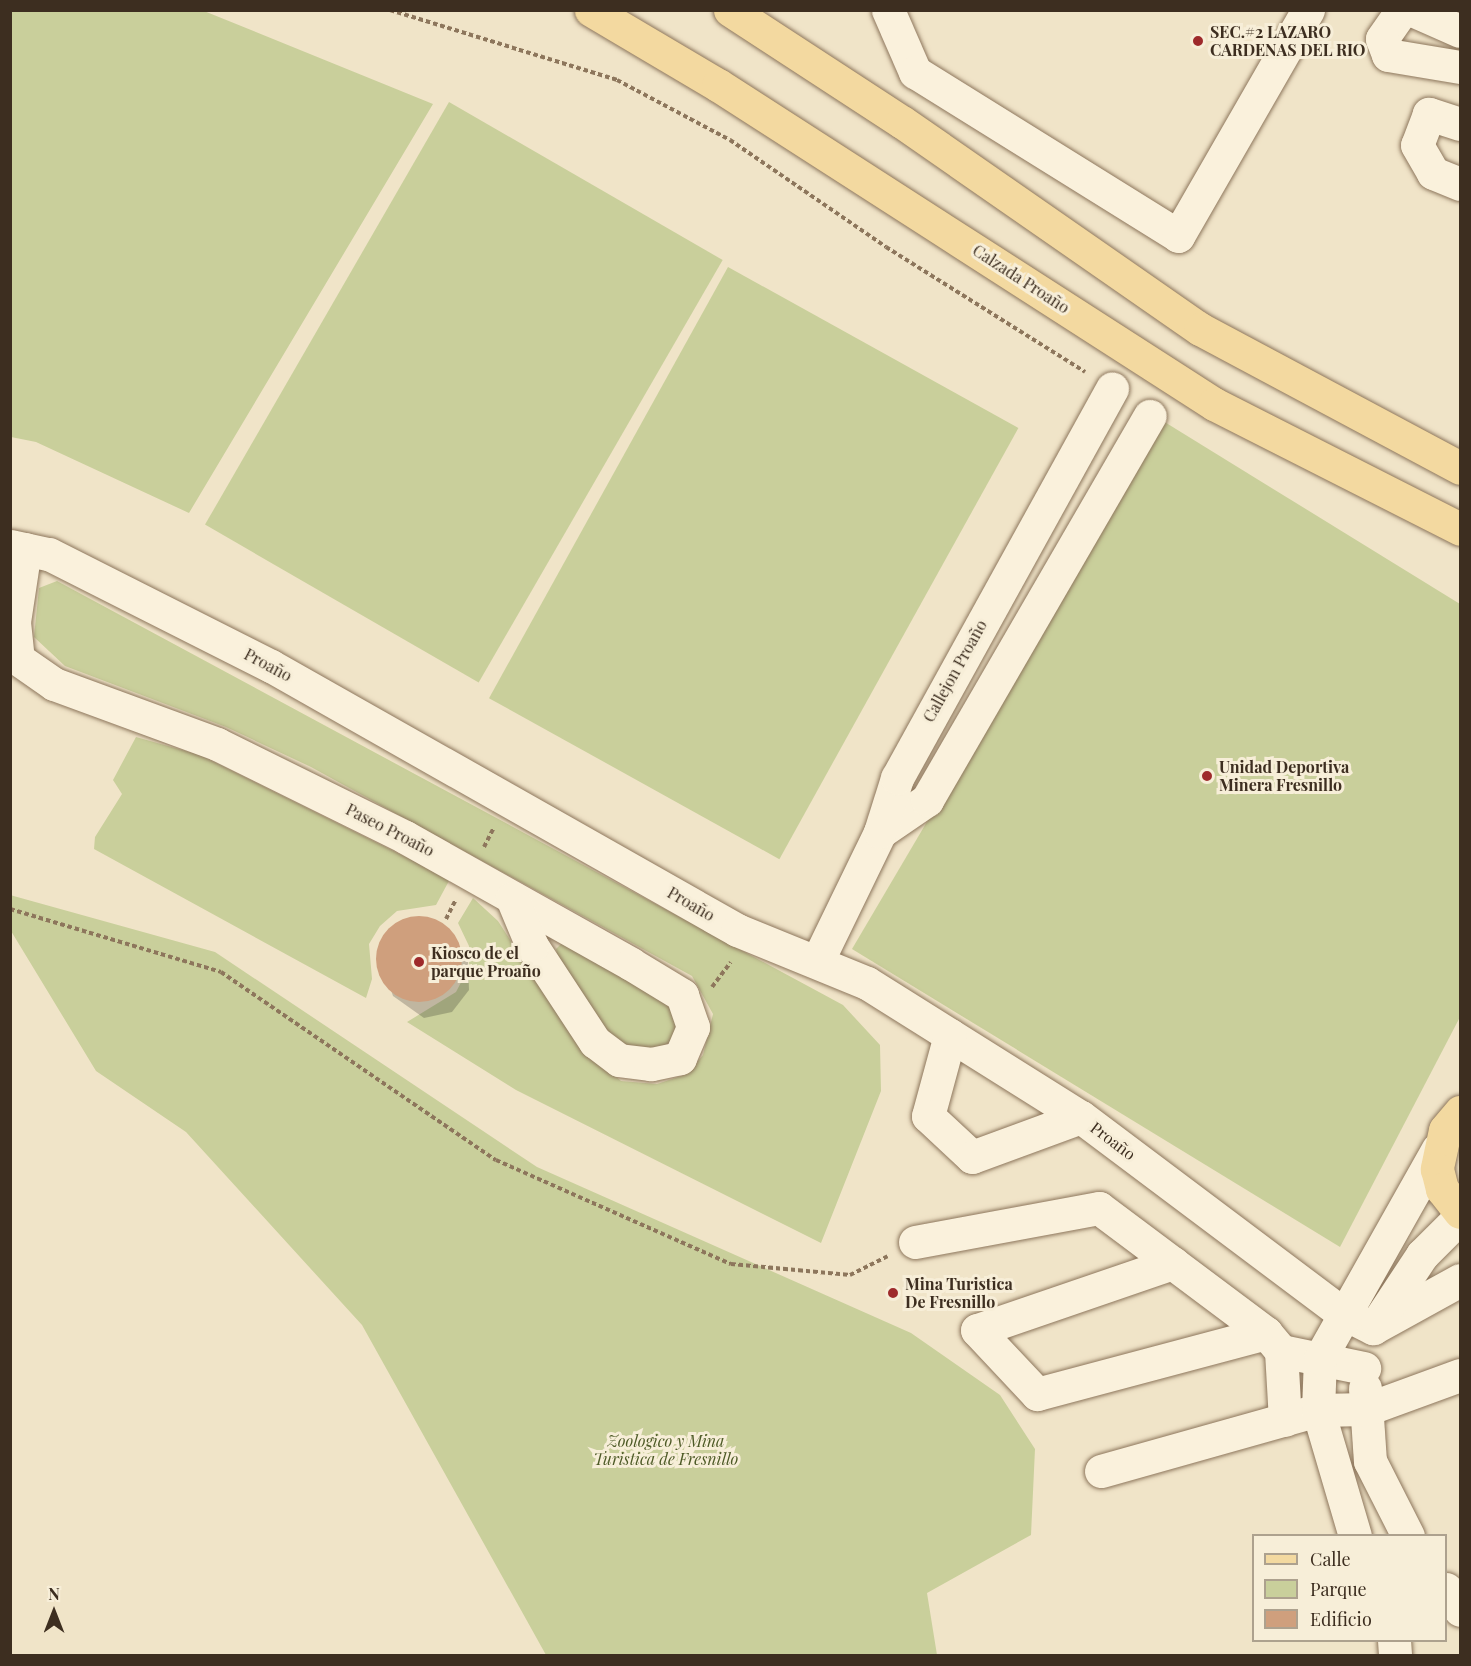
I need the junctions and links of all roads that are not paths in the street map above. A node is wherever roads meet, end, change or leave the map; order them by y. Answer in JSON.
{"nodes":[{"id":1,"x":591,"y":10,"type":"edge"},
{"id":2,"x":730,"y":10,"type":"edge"},
{"id":3,"x":888,"y":10,"type":"edge"},
{"id":4,"x":1308,"y":10,"type":"edge"},
{"id":5,"x":1402,"y":10,"type":"edge"},
{"id":6,"x":1412,"y":10,"type":"edge"},
{"id":7,"x":1461,"y":31,"type":"edge"},
{"id":8,"x":1461,"y":67,"type":"edge"},
{"id":9,"x":1461,"y":124,"type":"edge"},
{"id":10,"x":1461,"y":184,"type":"edge"},
{"id":11,"x":1112,"y":388,"type":"road end"},
{"id":12,"x":1150,"y":416,"type":"dead end"},
{"id":13,"x":1461,"y":468,"type":"edge"},
{"id":14,"x":1046,"y":506,"type":"junction"},
{"id":15,"x":1461,"y":529,"type":"edge"},
{"id":16,"x":1087,"y":530,"type":"junction"},
{"id":17,"x":18,"y":547,"type":"edge"},
{"id":18,"x":880,"y":832,"type":"junction"},
{"id":19,"x":512,"y":898,"type":"junction"},
{"id":20,"x":817,"y":962,"type":"junction"},
{"id":21,"x":950,"y":1035,"type":"junction"},
{"id":22,"x":1460,"y":1112,"type":"edge"},
{"id":23,"x":1081,"y":1117,"type":"junction"},
{"id":24,"x":1438,"y":1149,"type":"junction"},
{"id":25,"x":1461,"y":1214,"type":"edge"},
{"id":26,"x":915,"y":1242,"type":"road end"},
{"id":27,"x":1173,"y":1263,"type":"junction"},
{"id":28,"x":1461,"y":1280,"type":"edge"},
{"id":29,"x":1341,"y":1312,"type":"junction"},
{"id":30,"x":1373,"y":1329,"type":"junction"},
{"id":31,"x":1274,"y":1342,"type":"junction"},
{"id":32,"x":1320,"y":1358,"type":"junction"},
{"id":33,"x":1364,"y":1368,"type":"junction"},
{"id":34,"x":1461,"y":1375,"type":"edge"},
{"id":35,"x":1367,"y":1409,"type":"junction"},
{"id":36,"x":1318,"y":1410,"type":"junction"},
{"id":37,"x":1285,"y":1420,"type":"junction"},
{"id":38,"x":1101,"y":1471,"type":"dead end"},
{"id":39,"x":1354,"y":1534,"type":"edge"},
{"id":40,"x":1407,"y":1534,"type":"edge"},
{"id":41,"x":1447,"y":1590,"type":"edge"},
{"id":42,"x":1461,"y":1610,"type":"edge"},
{"id":43,"x":1461,"y":1617,"type":"edge"},
{"id":44,"x":1447,"y":1624,"type":"edge"}],
"edges":[{"from":1,"to":15,"type":"main road","name":"Calzada Proaño"},
{"from":2,"to":13,"type":"main road"},
{"from":3,"to":4,"type":"street"},
{"from":5,"to":8,"type":"street"},
{"from":6,"to":7,"type":"street"},
{"from":9,"to":10,"type":"street"},
{"from":11,"to":14,"type":"street","name":"Callejon Proaño"},
{"from":12,"to":16,"type":"street"},
{"from":14,"to":16,"type":"street"},
{"from":14,"to":18,"type":"street","name":"Callejon Proaño"},
{"from":16,"to":18,"type":"street"},
{"from":17,"to":19,"type":"street","name":"Paseo Proaño"},
{"from":17,"to":20,"type":"street","name":"Proaño"},
{"from":18,"to":20,"type":"street","name":"Callejon Proaño"},
{"from":19,"to":19,"type":"street","name":"Paseo Proaño"},
{"from":20,"to":21,"type":"street","name":"Proaño"},
{"from":21,"to":23,"type":"street","name":"Proaño"},
{"from":21,"to":23,"type":"street"},
{"from":22,"to":24,"type":"main road"},
{"from":23,"to":29,"type":"street","name":"Proaño"},
{"from":24,"to":25,"type":"main road"},
{"from":24,"to":29,"type":"street"},
{"from":25,"to":30,"type":"street"},
{"from":26,"to":27,"type":"street"},
{"from":27,"to":31,"type":"street"},
{"from":27,"to":31,"type":"street"},
{"from":28,"to":30,"type":"street"},
{"from":29,"to":30,"type":"street","name":"Proaño"},
{"from":29,"to":32,"type":"street"},
{"from":30,"to":33,"type":"street"},
{"from":31,"to":32,"type":"street"},
{"from":31,"to":37,"type":"street"},
{"from":32,"to":33,"type":"street"},
{"from":32,"to":36,"type":"street"},
{"from":33,"to":35,"type":"street"},
{"from":34,"to":35,"type":"street"},
{"from":35,"to":36,"type":"street"},
{"from":35,"to":40,"type":"street"},
{"from":36,"to":37,"type":"street"},
{"from":36,"to":39,"type":"street"},
{"from":37,"to":38,"type":"street"},
{"from":41,"to":42,"type":"street"},
{"from":43,"to":44,"type":"street"}]}
